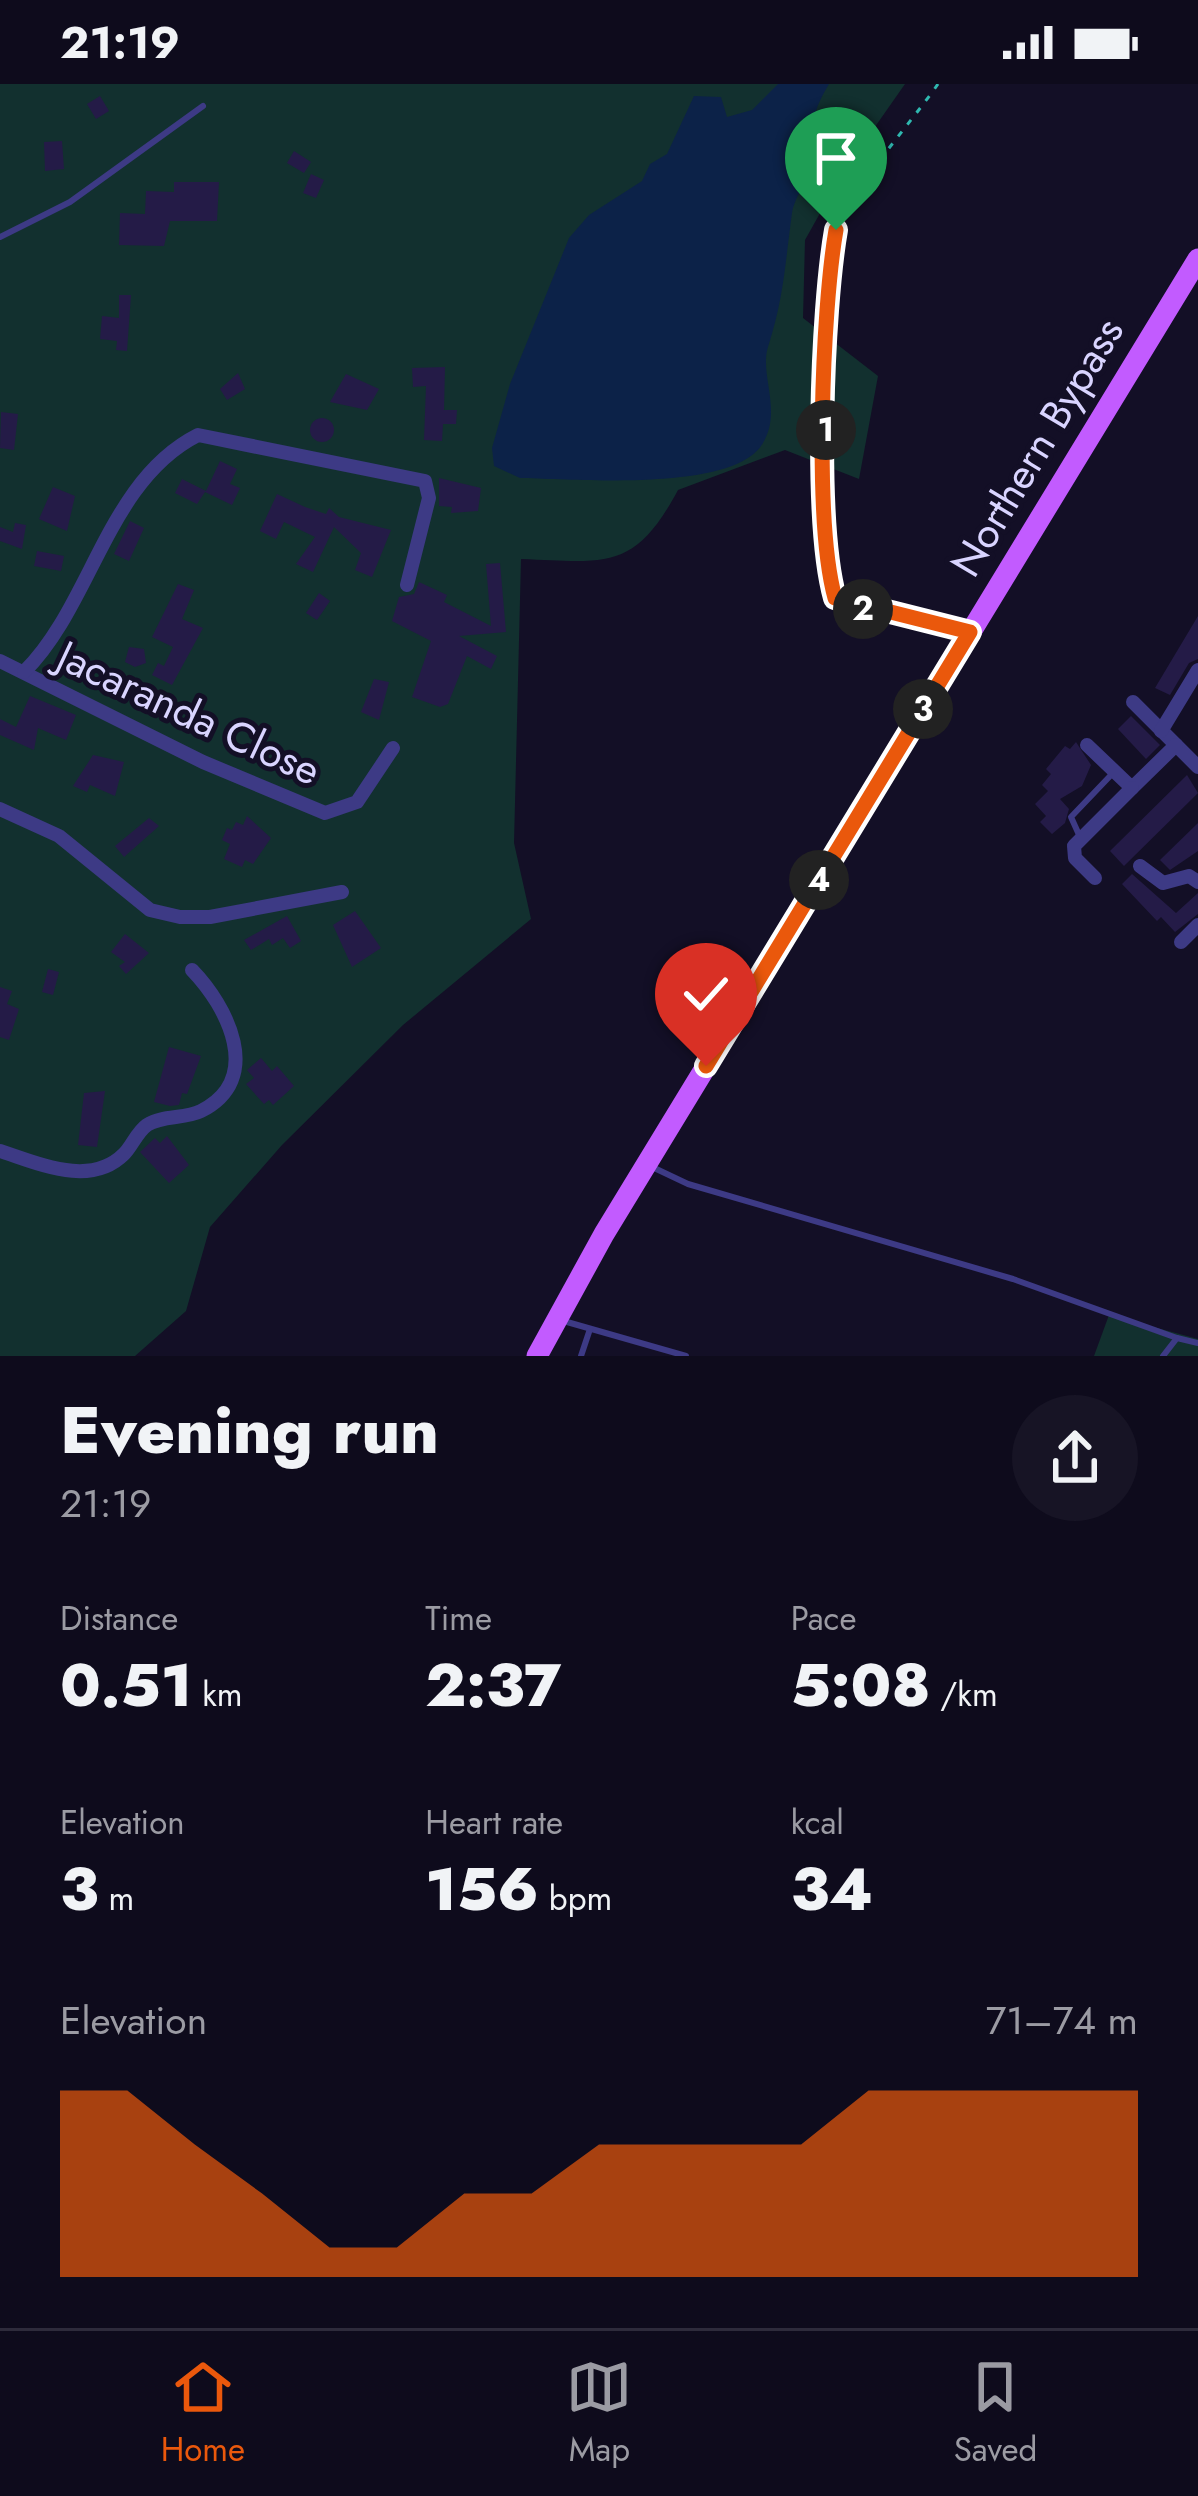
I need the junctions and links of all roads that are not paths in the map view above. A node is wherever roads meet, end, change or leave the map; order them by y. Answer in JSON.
{"nodes":[{"id":1,"x":203,"y":106,"type":"dead end"},
{"id":2,"x":0,"y":237,"type":"edge"},
{"id":3,"x":1198,"y":259,"type":"edge"},
{"id":4,"x":407,"y":584,"type":"dead end"},
{"id":5,"x":0,"y":662,"type":"edge"},
{"id":6,"x":1198,"y":670,"type":"edge"},
{"id":7,"x":24,"y":672,"type":"junction"},
{"id":8,"x":1132,"y":702,"type":"dead end"},
{"id":9,"x":1161,"y":730,"type":"junction"},
{"id":10,"x":1087,"y":745,"type":"dead end"},
{"id":11,"x":1176,"y":745,"type":"junction"},
{"id":12,"x":393,"y":748,"type":"dead end"},
{"id":13,"x":1198,"y":767,"type":"edge"},
{"id":14,"x":1114,"y":771,"type":"junction"},
{"id":15,"x":1132,"y":788,"type":"junction"},
{"id":16,"x":0,"y":809,"type":"edge"},
{"id":17,"x":1081,"y":839,"type":"junction"},
{"id":18,"x":1140,"y":866,"type":"dead end"},
{"id":19,"x":1095,"y":878,"type":"dead end"},
{"id":20,"x":1198,"y":882,"type":"edge"},
{"id":21,"x":342,"y":892,"type":"dead end"},
{"id":22,"x":1198,"y":925,"type":"edge"},
{"id":23,"x":1181,"y":942,"type":"dead end"},
{"id":24,"x":192,"y":970,"type":"dead end"},
{"id":25,"x":0,"y":1151,"type":"edge"},
{"id":26,"x":647,"y":1164,"type":"junction"},
{"id":27,"x":556,"y":1319,"type":"junction"},
{"id":28,"x":590,"y":1329,"type":"junction"},
{"id":29,"x":1177,"y":1338,"type":"junction"},
{"id":30,"x":1198,"y":1343,"type":"edge"},
{"id":31,"x":539,"y":1356,"type":"edge"},
{"id":32,"x":581,"y":1356,"type":"edge"},
{"id":33,"x":686,"y":1356,"type":"edge"},
{"id":34,"x":1163,"y":1356,"type":"edge"}],
"edges":[{"from":1,"to":2,"type":"lane"},
{"from":3,"to":26,"type":"main road","name":"Northern Bypass"},
{"from":4,"to":7,"type":"street"},
{"from":5,"to":7,"type":"street","name":"Jacaranda Close"},
{"from":6,"to":9,"type":"street"},
{"from":7,"to":12,"type":"street","name":"Jacaranda Close"},
{"from":8,"to":9,"type":"street"},
{"from":9,"to":11,"type":"street"},
{"from":10,"to":14,"type":"street"},
{"from":11,"to":13,"type":"street"},
{"from":11,"to":15,"type":"street"},
{"from":14,"to":15,"type":"street"},
{"from":14,"to":17,"type":"lane"},
{"from":15,"to":17,"type":"street"},
{"from":16,"to":21,"type":"street"},
{"from":17,"to":19,"type":"street"},
{"from":18,"to":20,"type":"street"},
{"from":22,"to":23,"type":"street"},
{"from":24,"to":25,"type":"street"},
{"from":26,"to":27,"type":"main road","name":"Northern Bypass"},
{"from":26,"to":29,"type":"lane"},
{"from":27,"to":28,"type":"lane"},
{"from":27,"to":31,"type":"main road","name":"Northern Bypass"},
{"from":28,"to":32,"type":"lane"},
{"from":28,"to":33,"type":"lane"},
{"from":29,"to":30,"type":"lane"},
{"from":29,"to":34,"type":"lane"}]}
